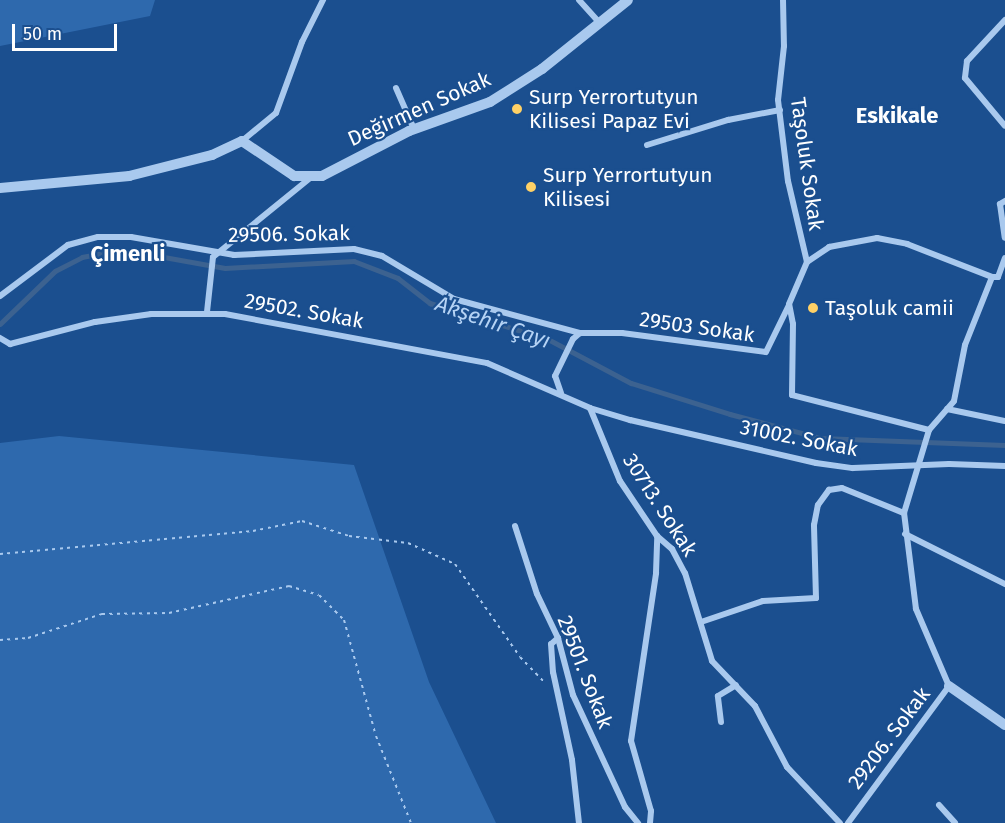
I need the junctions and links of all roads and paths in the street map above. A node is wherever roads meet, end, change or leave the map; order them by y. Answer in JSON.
{"nodes":[{"id":1,"x":323,"y":0,"type":"edge"},
{"id":2,"x":579,"y":0,"type":"edge"},
{"id":3,"x":628,"y":0,"type":"edge"},
{"id":4,"x":783,"y":0,"type":"edge"},
{"id":5,"x":1005,"y":20,"type":"edge"},
{"id":6,"x":600,"y":23,"type":"junction"},
{"id":7,"x":396,"y":88,"type":"dead end"},
{"id":8,"x":780,"y":110,"type":"junction"},
{"id":9,"x":1005,"y":126,"type":"edge"},
{"id":10,"x":414,"y":129,"type":"junction"},
{"id":11,"x":242,"y":141,"type":"junction"},
{"id":12,"x":647,"y":145,"type":"dead end"},
{"id":13,"x":309,"y":179,"type":"junction"},
{"id":14,"x":0,"y":188,"type":"edge"},
{"id":15,"x":1005,"y":201,"type":"edge"},
{"id":16,"x":1005,"y":237,"type":"edge"},
{"id":17,"x":219,"y":252,"type":"junction"},
{"id":18,"x":1005,"y":258,"type":"edge"},
{"id":19,"x":807,"y":262,"type":"junction"},
{"id":20,"x":992,"y":278,"type":"junction"},
{"id":21,"x":0,"y":296,"type":"edge"},
{"id":22,"x":789,"y":304,"type":"junction"},
{"id":23,"x":207,"y":312,"type":"junction"},
{"id":24,"x":580,"y":333,"type":"junction"},
{"id":25,"x":2,"y":340,"type":"edge"},
{"id":26,"x":561,"y":393,"type":"junction"},
{"id":27,"x":590,"y":408,"type":"junction"},
{"id":28,"x":947,"y":409,"type":"junction"},
{"id":29,"x":1005,"y":421,"type":"edge"},
{"id":30,"x":929,"y":430,"type":"junction"},
{"id":31,"x":917,"y":466,"type":"junction"},
{"id":32,"x":1005,"y":466,"type":"edge"},
{"id":33,"x":904,"y":513,"type":"junction"},
{"id":34,"x":514,"y":526,"type":"dead end"},
{"id":35,"x":905,"y":534,"type":"junction"},
{"id":36,"x":657,"y":536,"type":"junction"},
{"id":37,"x":0,"y":554,"type":"edge"},
{"id":38,"x":1005,"y":584,"type":"edge"},
{"id":39,"x":701,"y":622,"type":"junction"},
{"id":40,"x":558,"y":638,"type":"junction"},
{"id":41,"x":0,"y":640,"type":"edge"},
{"id":42,"x":736,"y":685,"type":"junction"},
{"id":43,"x":950,"y":686,"type":"junction"},
{"id":44,"x":557,"y":695,"type":"junction"},
{"id":45,"x":721,"y":723,"type":"dead end"},
{"id":46,"x":1005,"y":725,"type":"edge"},
{"id":47,"x":939,"y":805,"type":"dead end"},
{"id":48,"x":411,"y":823,"type":"edge"},
{"id":49,"x":579,"y":823,"type":"edge"},
{"id":50,"x":638,"y":823,"type":"edge"},
{"id":51,"x":650,"y":823,"type":"edge"},
{"id":52,"x":840,"y":823,"type":"edge"},
{"id":53,"x":848,"y":823,"type":"edge"},
{"id":54,"x":955,"y":823,"type":"edge"}],
"edges":[{"from":1,"to":11,"type":"street"},
{"from":2,"to":6,"type":"street"},
{"from":3,"to":6,"type":"street","name":"Değirmen Sokak"},
{"from":4,"to":8,"type":"street","name":"Taşoluk Sokak"},
{"from":5,"to":9,"type":"street"},
{"from":6,"to":10,"type":"street","name":"Değirmen Sokak"},
{"from":7,"to":10,"type":"street"},
{"from":8,"to":12,"type":"street"},
{"from":8,"to":19,"type":"street","name":"Taşoluk Sokak"},
{"from":10,"to":13,"type":"street","name":"Değirmen Sokak"},
{"from":11,"to":13,"type":"street"},
{"from":11,"to":14,"type":"street"},
{"from":13,"to":17,"type":"street"},
{"from":15,"to":16,"type":"street"},
{"from":17,"to":21,"type":"street","name":"29506. Sokak"},
{"from":17,"to":23,"type":"street"},
{"from":17,"to":24,"type":"street","name":"29506. Sokak"},
{"from":18,"to":20,"type":"street"},
{"from":19,"to":20,"type":"street"},
{"from":19,"to":22,"type":"street"},
{"from":20,"to":28,"type":"street"},
{"from":22,"to":24,"type":"street","name":"29503 Sokak"},
{"from":22,"to":30,"type":"street"},
{"from":23,"to":25,"type":"street","name":"29502. Sokak"},
{"from":23,"to":26,"type":"street","name":"29502. Sokak"},
{"from":24,"to":26,"type":"street"},
{"from":26,"to":27,"type":"street","name":"29502. Sokak"},
{"from":27,"to":31,"type":"street","name":"31002. Sokak"},
{"from":27,"to":36,"type":"street","name":"30713. Sokak"},
{"from":28,"to":29,"type":"street"},
{"from":28,"to":30,"type":"street"},
{"from":30,"to":31,"type":"street","name":"29206. Sokak"},
{"from":31,"to":32,"type":"street","name":"31002. Sokak"},
{"from":31,"to":33,"type":"street","name":"29206. Sokak"},
{"from":33,"to":35,"type":"street","name":"29206. Sokak"},
{"from":33,"to":39,"type":"street"},
{"from":34,"to":40,"type":"street","name":"29501. Sokak"},
{"from":35,"to":38,"type":"street"},
{"from":35,"to":43,"type":"street","name":"29206. Sokak"},
{"from":36,"to":39,"type":"street","name":"30713. Sokak"},
{"from":36,"to":51,"type":"street","name":"29501. Sokak"},
{"from":37,"to":44,"type":"path"},
{"from":39,"to":42,"type":"street","name":"30713. Sokak"},
{"from":40,"to":44,"type":"street"},
{"from":40,"to":50,"type":"street","name":"29501. Sokak"},
{"from":41,"to":48,"type":"path"},
{"from":42,"to":45,"type":"street"},
{"from":42,"to":52,"type":"street","name":"30713. Sokak"},
{"from":43,"to":46,"type":"street"},
{"from":43,"to":53,"type":"street","name":"29206. Sokak"},
{"from":44,"to":49,"type":"street"},
{"from":47,"to":54,"type":"street"}]}
